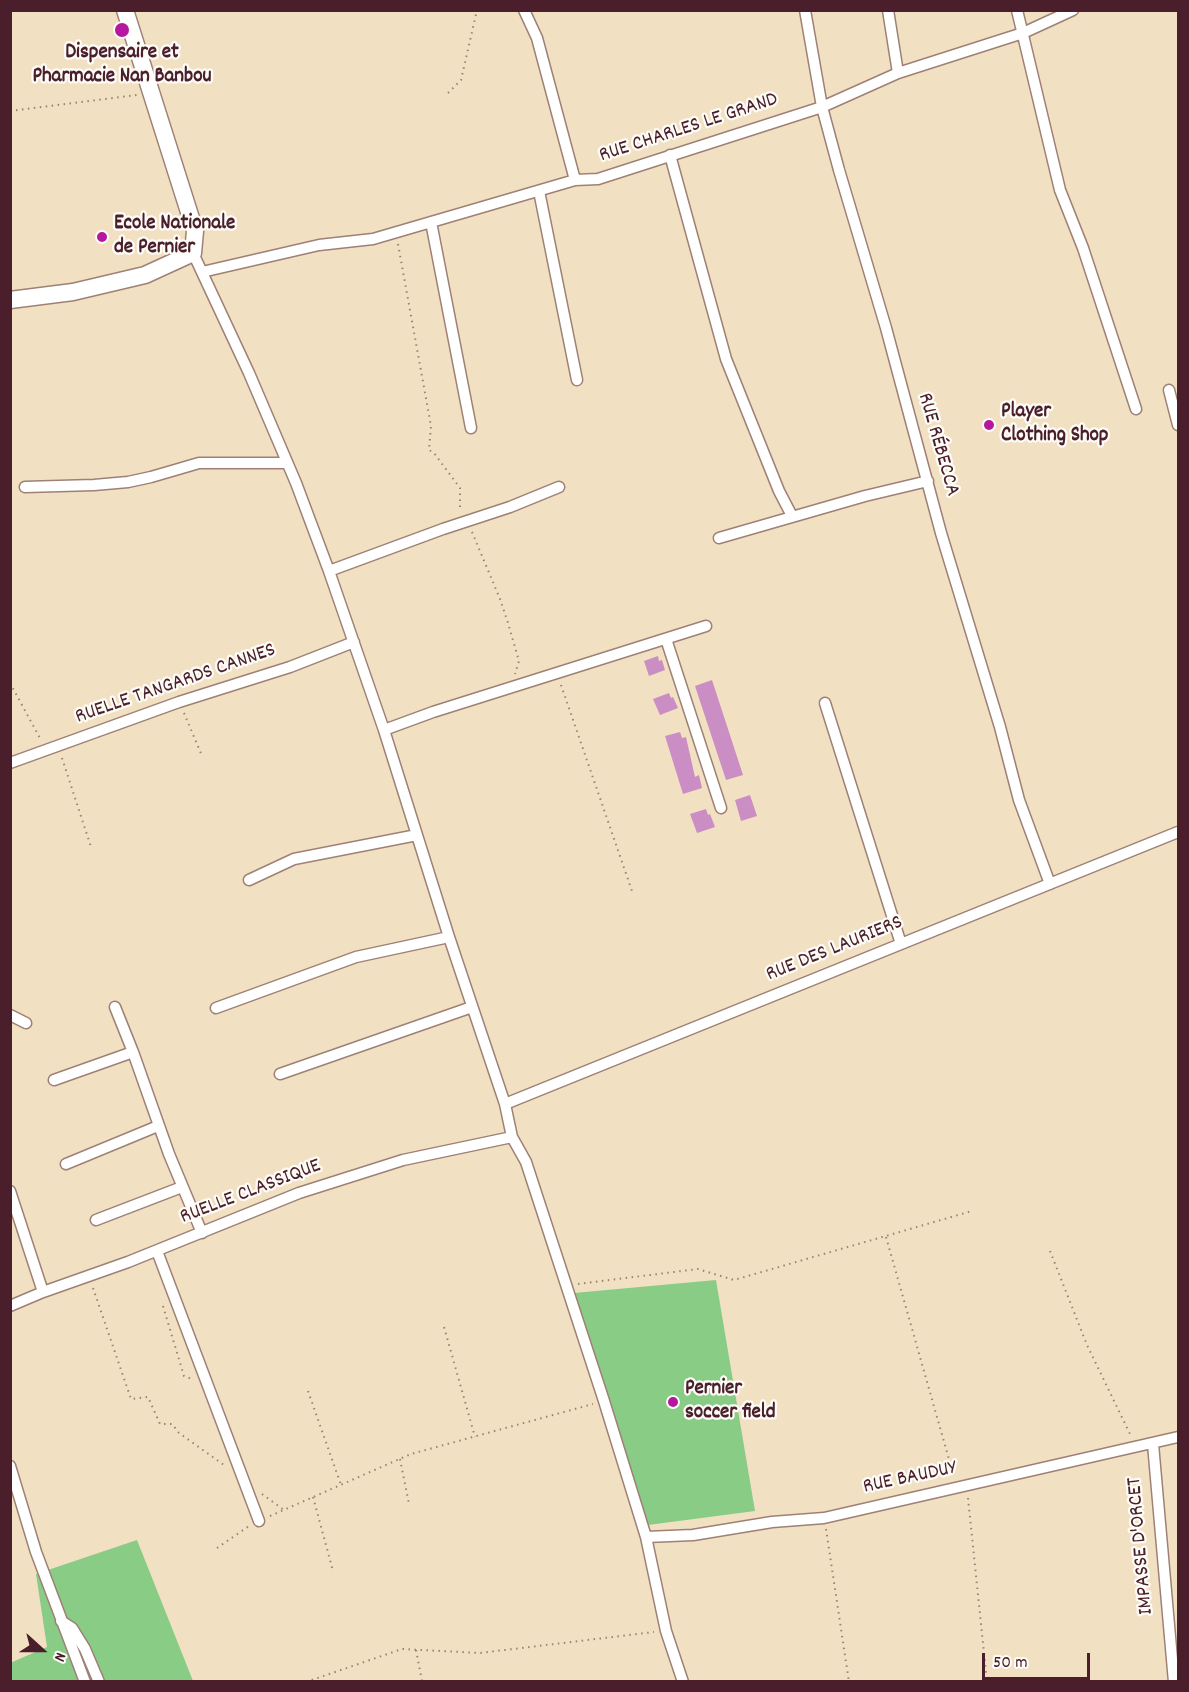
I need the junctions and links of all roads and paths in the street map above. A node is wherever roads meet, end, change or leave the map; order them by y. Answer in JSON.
{"nodes":[{"id":1,"x":125,"y":10,"type":"edge"},
{"id":2,"x":477,"y":10,"type":"edge"},
{"id":3,"x":524,"y":10,"type":"edge"},
{"id":4,"x":805,"y":10,"type":"edge"},
{"id":5,"x":888,"y":10,"type":"edge"},
{"id":6,"x":1017,"y":10,"type":"edge"},
{"id":7,"x":1072,"y":11,"type":"edge"},
{"id":8,"x":1023,"y":33,"type":"junction"},
{"id":9,"x":898,"y":73,"type":"junction"},
{"id":10,"x":152,"y":93,"type":"junction"},
{"id":11,"x":448,"y":93,"type":"dead end"},
{"id":12,"x":822,"y":107,"type":"junction"},
{"id":13,"x":10,"y":111,"type":"edge"},
{"id":14,"x":670,"y":155,"type":"junction"},
{"id":15,"x":575,"y":180,"type":"junction"},
{"id":16,"x":539,"y":191,"type":"junction"},
{"id":17,"x":431,"y":222,"type":"junction"},
{"id":18,"x":396,"y":233,"type":"junction"},
{"id":19,"x":193,"y":253,"type":"junction"},
{"id":20,"x":202,"y":272,"type":"junction"},
{"id":21,"x":10,"y":300,"type":"edge"},
{"id":22,"x":577,"y":380,"type":"dead end"},
{"id":23,"x":1169,"y":390,"type":"dead end"},
{"id":24,"x":1136,"y":409,"type":"dead end"},
{"id":25,"x":1179,"y":424,"type":"edge"},
{"id":26,"x":471,"y":428,"type":"dead end"},
{"id":27,"x":287,"y":463,"type":"junction"},
{"id":28,"x":928,"y":481,"type":"junction"},
{"id":29,"x":25,"y":487,"type":"dead end"},
{"id":30,"x":559,"y":487,"type":"dead end"},
{"id":31,"x":792,"y":516,"type":"junction"},
{"id":32,"x":464,"y":522,"type":"junction"},
{"id":33,"x":719,"y":538,"type":"dead end"},
{"id":34,"x":329,"y":571,"type":"junction"},
{"id":35,"x":706,"y":626,"type":"dead end"},
{"id":36,"x":666,"y":639,"type":"junction"},
{"id":37,"x":354,"y":642,"type":"junction"},
{"id":38,"x":557,"y":674,"type":"junction"},
{"id":39,"x":10,"y":683,"type":"edge"},
{"id":40,"x":512,"y":688,"type":"junction"},
{"id":41,"x":179,"y":702,"type":"junction"},
{"id":42,"x":825,"y":703,"type":"dead end"},
{"id":43,"x":384,"y":730,"type":"junction"},
{"id":44,"x":58,"y":746,"type":"junction"},
{"id":45,"x":46,"y":750,"type":"junction"},
{"id":46,"x":202,"y":756,"type":"dead end"},
{"id":47,"x":10,"y":763,"type":"edge"},
{"id":48,"x":721,"y":808,"type":"dead end"},
{"id":49,"x":1179,"y":832,"type":"edge"},
{"id":50,"x":417,"y":835,"type":"junction"},
{"id":51,"x":91,"y":847,"type":"dead end"},
{"id":52,"x":249,"y":880,"type":"dead end"},
{"id":53,"x":1050,"y":884,"type":"junction"},
{"id":54,"x":632,"y":891,"type":"dead end"},
{"id":55,"x":449,"y":937,"type":"junction"},
{"id":56,"x":901,"y":944,"type":"junction"},
{"id":57,"x":115,"y":1007,"type":"dead end"},
{"id":58,"x":472,"y":1007,"type":"junction"},
{"id":59,"x":216,"y":1008,"type":"dead end"},
{"id":60,"x":10,"y":1015,"type":"edge"},
{"id":61,"x":26,"y":1023,"type":"dead end"},
{"id":62,"x":133,"y":1052,"type":"junction"},
{"id":63,"x":280,"y":1074,"type":"dead end"},
{"id":64,"x":54,"y":1080,"type":"dead end"},
{"id":65,"x":505,"y":1104,"type":"junction"},
{"id":66,"x":158,"y":1126,"type":"junction"},
{"id":67,"x":512,"y":1137,"type":"junction"},
{"id":68,"x":66,"y":1164,"type":"dead end"},
{"id":69,"x":182,"y":1187,"type":"junction"},
{"id":70,"x":10,"y":1191,"type":"edge"},
{"id":71,"x":972,"y":1211,"type":"dead end"},
{"id":72,"x":96,"y":1220,"type":"dead end"},
{"id":73,"x":202,"y":1233,"type":"junction"},
{"id":74,"x":886,"y":1236,"type":"junction"},
{"id":75,"x":157,"y":1251,"type":"junction"},
{"id":76,"x":1050,"y":1251,"type":"dead end"},
{"id":77,"x":90,"y":1277,"type":"junction"},
{"id":78,"x":566,"y":1286,"type":"junction"},
{"id":79,"x":43,"y":1292,"type":"junction"},
{"id":80,"x":10,"y":1306,"type":"edge"},
{"id":81,"x":444,"y":1327,"type":"dead end"},
{"id":82,"x":308,"y":1391,"type":"dead end"},
{"id":83,"x":604,"y":1401,"type":"junction"},
{"id":84,"x":475,"y":1437,"type":"junction"},
{"id":85,"x":1179,"y":1437,"type":"edge"},
{"id":86,"x":1153,"y":1444,"type":"junction"},
{"id":87,"x":1137,"y":1448,"type":"junction"},
{"id":88,"x":400,"y":1459,"type":"junction"},
{"id":89,"x":10,"y":1466,"type":"edge"},
{"id":90,"x":243,"y":1480,"type":"junction"},
{"id":91,"x":341,"y":1485,"type":"junction"},
{"id":92,"x":962,"y":1487,"type":"junction"},
{"id":93,"x":313,"y":1497,"type":"junction"},
{"id":94,"x":409,"y":1504,"type":"dead end"},
{"id":95,"x":284,"y":1510,"type":"junction"},
{"id":96,"x":824,"y":1518,"type":"junction"},
{"id":97,"x":259,"y":1521,"type":"junction"},
{"id":98,"x":646,"y":1537,"type":"junction"},
{"id":99,"x":217,"y":1548,"type":"dead end"},
{"id":100,"x":333,"y":1571,"type":"dead end"},
{"id":101,"x":61,"y":1620,"type":"junction"},
{"id":102,"x":666,"y":1631,"type":"junction"},
{"id":103,"x":1175,"y":1645,"type":"edge"},
{"id":104,"x":416,"y":1650,"type":"junction"},
{"id":105,"x":422,"y":1681,"type":"edge"},
{"id":106,"x":85,"y":1682,"type":"edge"},
{"id":107,"x":99,"y":1682,"type":"edge"},
{"id":108,"x":306,"y":1682,"type":"edge"},
{"id":109,"x":683,"y":1682,"type":"edge"},
{"id":110,"x":849,"y":1682,"type":"edge"},
{"id":111,"x":987,"y":1682,"type":"edge"},
{"id":112,"x":1174,"y":1682,"type":"edge"}],
"edges":[{"from":1,"to":10,"type":"street"},
{"from":2,"to":11,"type":"path"},
{"from":3,"to":15,"type":"street"},
{"from":4,"to":12,"type":"street","name":"RUE RÉBECCA"},
{"from":5,"to":9,"type":"street"},
{"from":6,"to":8,"type":"street"},
{"from":7,"to":8,"type":"street","name":"RUE CHARLES LE GRAND"},
{"from":8,"to":9,"type":"street","name":"RUE CHARLES LE GRAND"},
{"from":8,"to":24,"type":"street"},
{"from":9,"to":12,"type":"street","name":"RUE CHARLES LE GRAND"},
{"from":10,"to":13,"type":"path"},
{"from":10,"to":19,"type":"street"},
{"from":12,"to":14,"type":"street","name":"RUE CHARLES LE GRAND"},
{"from":12,"to":28,"type":"street","name":"RUE RÉBECCA"},
{"from":14,"to":15,"type":"street","name":"RUE CHARLES LE GRAND"},
{"from":14,"to":31,"type":"street"},
{"from":15,"to":16,"type":"street","name":"RUE CHARLES LE GRAND"},
{"from":16,"to":17,"type":"street","name":"RUE CHARLES LE GRAND"},
{"from":16,"to":22,"type":"street"},
{"from":17,"to":18,"type":"street","name":"RUE CHARLES LE GRAND"},
{"from":17,"to":26,"type":"street"},
{"from":18,"to":20,"type":"street","name":"RUE CHARLES LE GRAND"},
{"from":18,"to":32,"type":"path"},
{"from":19,"to":20,"type":"street"},
{"from":19,"to":21,"type":"street"},
{"from":20,"to":27,"type":"street"},
{"from":23,"to":25,"type":"street"},
{"from":27,"to":29,"type":"street"},
{"from":27,"to":34,"type":"street"},
{"from":28,"to":31,"type":"street"},
{"from":28,"to":53,"type":"street","name":"RUE RÉBECCA"},
{"from":30,"to":32,"type":"street"},
{"from":31,"to":33,"type":"street"},
{"from":32,"to":34,"type":"street"},
{"from":32,"to":40,"type":"path"},
{"from":34,"to":37,"type":"street"},
{"from":35,"to":36,"type":"street"},
{"from":36,"to":38,"type":"street"},
{"from":36,"to":48,"type":"street"},
{"from":37,"to":41,"type":"street","name":"RUELLE TANGARDS CANNES"},
{"from":37,"to":43,"type":"street"},
{"from":38,"to":40,"type":"street"},
{"from":38,"to":54,"type":"path"},
{"from":39,"to":45,"type":"path"},
{"from":40,"to":43,"type":"street"},
{"from":41,"to":44,"type":"street","name":"RUELLE TANGARDS CANNES"},
{"from":41,"to":46,"type":"path"},
{"from":42,"to":56,"type":"street"},
{"from":43,"to":50,"type":"street"},
{"from":44,"to":45,"type":"street","name":"RUELLE TANGARDS CANNES"},
{"from":44,"to":51,"type":"path"},
{"from":45,"to":47,"type":"street","name":"RUELLE TANGARDS CANNES"},
{"from":49,"to":53,"type":"street","name":"RUE DES LAURIERS"},
{"from":50,"to":52,"type":"street"},
{"from":50,"to":55,"type":"street"},
{"from":53,"to":56,"type":"street","name":"RUE DES LAURIERS"},
{"from":55,"to":58,"type":"street"},
{"from":55,"to":59,"type":"street"},
{"from":56,"to":65,"type":"street","name":"RUE DES LAURIERS"},
{"from":57,"to":62,"type":"street"},
{"from":58,"to":63,"type":"street"},
{"from":58,"to":65,"type":"street"},
{"from":60,"to":61,"type":"street"},
{"from":62,"to":64,"type":"street"},
{"from":62,"to":66,"type":"street"},
{"from":65,"to":67,"type":"street"},
{"from":66,"to":68,"type":"street"},
{"from":66,"to":69,"type":"street"},
{"from":67,"to":73,"type":"street","name":"RUELLE CLASSIQUE"},
{"from":67,"to":78,"type":"street"},
{"from":69,"to":72,"type":"street"},
{"from":69,"to":73,"type":"street"},
{"from":70,"to":79,"type":"street"},
{"from":71,"to":74,"type":"path"},
{"from":73,"to":75,"type":"street","name":"RUELLE CLASSIQUE"},
{"from":74,"to":78,"type":"path"},
{"from":74,"to":92,"type":"path"},
{"from":75,"to":77,"type":"street","name":"RUELLE CLASSIQUE"},
{"from":75,"to":90,"type":"street"},
{"from":76,"to":87,"type":"path"},
{"from":77,"to":79,"type":"street","name":"RUELLE CLASSIQUE"},
{"from":77,"to":90,"type":"path"},
{"from":78,"to":83,"type":"street"},
{"from":79,"to":80,"type":"street","name":"RUELLE CLASSIQUE"},
{"from":81,"to":84,"type":"path"},
{"from":82,"to":91,"type":"path"},
{"from":83,"to":84,"type":"path"},
{"from":83,"to":98,"type":"street"},
{"from":84,"to":88,"type":"path"},
{"from":85,"to":86,"type":"street","name":"RUE BAUDUY"},
{"from":86,"to":87,"type":"street","name":"RUE BAUDUY"},
{"from":86,"to":103,"type":"street","name":"IMPASSE D'ORCET"},
{"from":87,"to":92,"type":"street","name":"RUE BAUDUY"},
{"from":88,"to":91,"type":"path"},
{"from":88,"to":94,"type":"path"},
{"from":89,"to":101,"type":"street"},
{"from":90,"to":95,"type":"path"},
{"from":90,"to":97,"type":"street"},
{"from":91,"to":93,"type":"path"},
{"from":92,"to":96,"type":"street","name":"RUE BAUDUY"},
{"from":92,"to":111,"type":"path"},
{"from":93,"to":95,"type":"path"},
{"from":93,"to":100,"type":"path"},
{"from":95,"to":97,"type":"path"},
{"from":96,"to":98,"type":"street","name":"RUE BAUDUY"},
{"from":96,"to":110,"type":"path"},
{"from":97,"to":99,"type":"path"},
{"from":98,"to":102,"type":"street"},
{"from":101,"to":106,"type":"street"},
{"from":101,"to":107,"type":"street"},
{"from":102,"to":104,"type":"path"},
{"from":102,"to":109,"type":"street"},
{"from":103,"to":112,"type":"street","name":"IMPASSE D'ORCET"},
{"from":104,"to":105,"type":"path"},
{"from":104,"to":108,"type":"path"}]}
